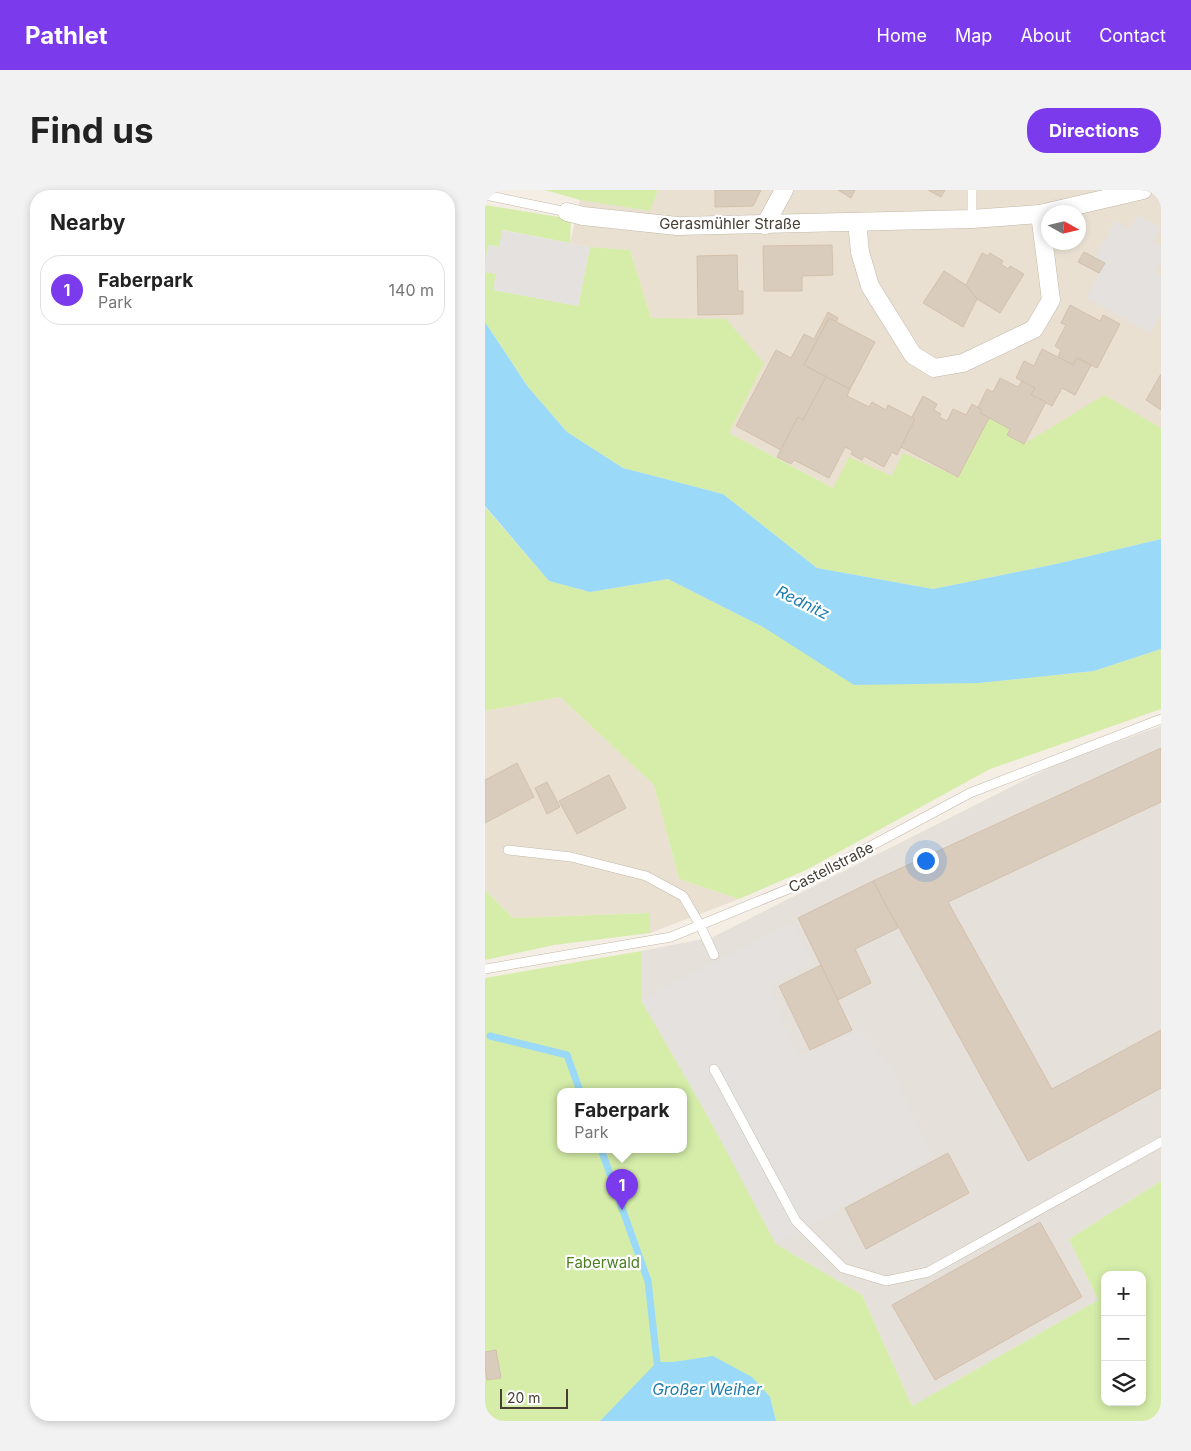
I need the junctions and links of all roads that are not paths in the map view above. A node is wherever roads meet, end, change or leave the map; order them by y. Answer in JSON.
{"nodes":[{"id":1,"x":783,"y":190,"type":"edge"},
{"id":2,"x":972,"y":190,"type":"edge"},
{"id":3,"x":1143,"y":190,"type":"edge"},
{"id":4,"x":485,"y":195,"type":"edge"},
{"id":5,"x":567,"y":212,"type":"joint"},
{"id":6,"x":1040,"y":214,"type":"junction"},
{"id":7,"x":972,"y":218,"type":"junction"},
{"id":8,"x":857,"y":222,"type":"junction"},
{"id":9,"x":765,"y":224,"type":"junction"},
{"id":10,"x":1161,"y":719,"type":"edge"},
{"id":11,"x":508,"y":850,"type":"dead end"},
{"id":12,"x":700,"y":925,"type":"junction"},
{"id":13,"x":714,"y":956,"type":"dead end"},
{"id":14,"x":485,"y":968,"type":"edge"},
{"id":15,"x":714,"y":1069,"type":"dead end"},
{"id":16,"x":1161,"y":1142,"type":"edge"}],
"edges":[{"from":1,"to":9,"type":"street"},
{"from":2,"to":7,"type":"lane"},
{"from":3,"to":6,"type":"street","name":"Gerasmühler Straße"},
{"from":4,"to":5,"type":"lane","name":"Gerasmühler Straße"},
{"from":5,"to":9,"type":"street","name":"Gerasmühler Straße"},
{"from":6,"to":7,"type":"street","name":"Gerasmühler Straße"},
{"from":6,"to":8,"type":"street"},
{"from":7,"to":8,"type":"street","name":"Gerasmühler Straße"},
{"from":8,"to":9,"type":"street","name":"Gerasmühler Straße"},
{"from":10,"to":12,"type":"lane","name":"Castellstraße"},
{"from":11,"to":12,"type":"lane"},
{"from":12,"to":13,"type":"lane"},
{"from":12,"to":14,"type":"lane","name":"Castellstraße"},
{"from":15,"to":16,"type":"lane"}]}
